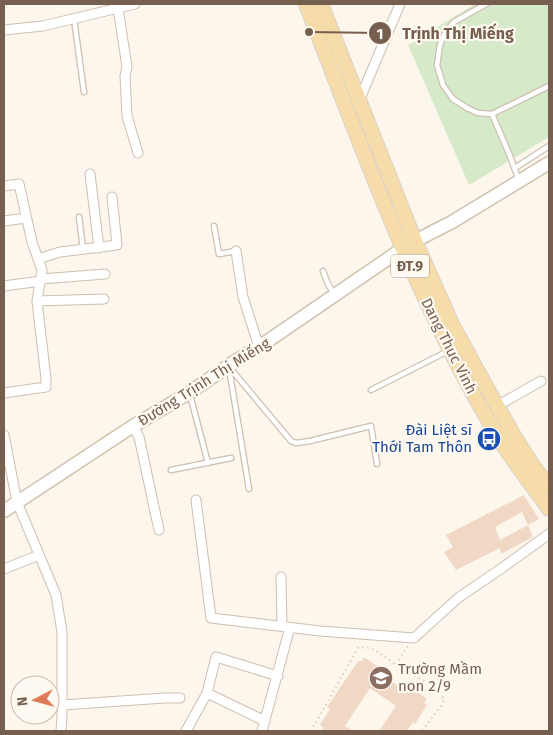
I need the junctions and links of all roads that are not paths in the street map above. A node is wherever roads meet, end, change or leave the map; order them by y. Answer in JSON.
{"nodes":[{"id":1,"x":135,"y":4,"type":"edge"},
{"id":2,"x":306,"y":4,"type":"edge"},
{"id":3,"x":321,"y":4,"type":"edge"},
{"id":4,"x":400,"y":4,"type":"edge"},
{"id":5,"x":486,"y":4,"type":"edge"},
{"id":6,"x":118,"y":8,"type":"junction"},
{"id":7,"x":74,"y":19,"type":"junction"},
{"id":8,"x":4,"y":30,"type":"edge"},
{"id":9,"x":549,"y":86,"type":"edge"},
{"id":10,"x":84,"y":92,"type":"dead end"},
{"id":11,"x":359,"y":101,"type":"junction"},
{"id":12,"x":492,"y":114,"type":"junction"},
{"id":13,"x":549,"y":146,"type":"edge"},
{"id":14,"x":138,"y":153,"type":"dead end"},
{"id":15,"x":549,"y":164,"type":"edge"},
{"id":16,"x":515,"y":168,"type":"junction"},
{"id":17,"x":90,"y":174,"type":"dead end"},
{"id":18,"x":520,"y":182,"type":"junction"},
{"id":19,"x":4,"y":186,"type":"edge"},
{"id":20,"x":112,"y":197,"type":"dead end"},
{"id":21,"x":79,"y":217,"type":"dead end"},
{"id":22,"x":26,"y":218,"type":"junction"},
{"id":23,"x":4,"y":221,"type":"edge"},
{"id":24,"x":214,"y":226,"type":"dead end"},
{"id":25,"x":415,"y":241,"type":"junction"},
{"id":26,"x":99,"y":248,"type":"junction"},
{"id":27,"x":83,"y":249,"type":"junction"},
{"id":28,"x":402,"y":250,"type":"junction"},
{"id":29,"x":236,"y":251,"type":"joint"},
{"id":30,"x":38,"y":259,"type":"junction"},
{"id":31,"x":324,"y":271,"type":"dead end"},
{"id":32,"x":105,"y":274,"type":"dead end"},
{"id":33,"x":41,"y":280,"type":"junction"},
{"id":34,"x":4,"y":286,"type":"edge"},
{"id":35,"x":335,"y":296,"type":"junction"},
{"id":36,"x":104,"y":299,"type":"dead end"},
{"id":37,"x":37,"y":301,"type":"junction"},
{"id":38,"x":259,"y":348,"type":"junction"},
{"id":39,"x":449,"y":350,"type":"junction"},
{"id":40,"x":229,"y":367,"type":"junction"},
{"id":41,"x":542,"y":381,"type":"dead end"},
{"id":42,"x":371,"y":390,"type":"dead end"},
{"id":43,"x":4,"y":393,"type":"edge"},
{"id":44,"x":189,"y":393,"type":"junction"},
{"id":45,"x":497,"y":406,"type":"junction"},
{"id":46,"x":133,"y":426,"type":"junction"},
{"id":47,"x":4,"y":435,"type":"edge"},
{"id":48,"x":231,"y":458,"type":"dead end"},
{"id":49,"x":208,"y":463,"type":"junction"},
{"id":50,"x":378,"y":464,"type":"dead end"},
{"id":51,"x":171,"y":470,"type":"dead end"},
{"id":52,"x":549,"y":486,"type":"edge"},
{"id":53,"x":249,"y":489,"type":"dead end"},
{"id":54,"x":196,"y":500,"type":"dead end"},
{"id":55,"x":17,"y":502,"type":"junction"},
{"id":56,"x":549,"y":510,"type":"edge"},
{"id":57,"x":4,"y":511,"type":"edge"},
{"id":58,"x":159,"y":530,"type":"dead end"},
{"id":59,"x":549,"y":534,"type":"edge"},
{"id":60,"x":39,"y":556,"type":"junction"},
{"id":61,"x":4,"y":569,"type":"edge"},
{"id":62,"x":281,"y":577,"type":"dead end"},
{"id":63,"x":286,"y":627,"type":"junction"},
{"id":64,"x":278,"y":676,"type":"junction"},
{"id":65,"x":207,"y":692,"type":"junction"},
{"id":66,"x":180,"y":698,"type":"dead end"},
{"id":67,"x":62,"y":705,"type":"junction"},
{"id":68,"x":265,"y":721,"type":"junction"},
{"id":69,"x":61,"y":731,"type":"edge"},
{"id":70,"x":186,"y":731,"type":"edge"},
{"id":71,"x":262,"y":731,"type":"edge"}],
"edges":[{"from":1,"to":6,"type":"street"},
{"from":2,"to":28,"type":"main road","name":"Dang Thuc Vinh","number":"ĐT.9"},
{"from":3,"to":11,"type":"main road","name":"Dang Thuc Vinh","number":"ĐT.9"},
{"from":4,"to":11,"type":"street"},
{"from":5,"to":12,"type":"lane"},
{"from":6,"to":7,"type":"street"},
{"from":6,"to":14,"type":"street"},
{"from":7,"to":8,"type":"street"},
{"from":7,"to":10,"type":"lane"},
{"from":9,"to":12,"type":"lane"},
{"from":11,"to":25,"type":"main road","name":"Dang Thuc Vinh","number":"ĐT.9"},
{"from":12,"to":16,"type":"lane"},
{"from":13,"to":16,"type":"lane"},
{"from":15,"to":18,"type":"main road"},
{"from":16,"to":18,"type":"lane"},
{"from":17,"to":26,"type":"street"},
{"from":18,"to":25,"type":"main road"},
{"from":19,"to":22,"type":"street"},
{"from":20,"to":26,"type":"street"},
{"from":21,"to":27,"type":"lane"},
{"from":22,"to":23,"type":"street"},
{"from":22,"to":30,"type":"street"},
{"from":24,"to":29,"type":"lane"},
{"from":25,"to":28,"type":"main road"},
{"from":25,"to":45,"type":"main road","name":"Dang Thuc Vinh","number":"ĐT.9"},
{"from":26,"to":27,"type":"street"},
{"from":27,"to":30,"type":"street"},
{"from":28,"to":35,"type":"main road","name":"Đường Trịnh Thị Miếng"},
{"from":28,"to":39,"type":"main road","name":"Dang Thuc Vinh","number":"ĐT.9"},
{"from":29,"to":38,"type":"street"},
{"from":30,"to":33,"type":"street"},
{"from":31,"to":35,"type":"lane"},
{"from":32,"to":33,"type":"street"},
{"from":33,"to":34,"type":"street"},
{"from":33,"to":37,"type":"street"},
{"from":35,"to":38,"type":"main road","name":"Đường Trịnh Thị Miếng"},
{"from":36,"to":37,"type":"street"},
{"from":37,"to":43,"type":"street"},
{"from":38,"to":40,"type":"main road","name":"Đường Trịnh Thị Miếng"},
{"from":39,"to":42,"type":"lane"},
{"from":39,"to":56,"type":"main road","name":"Dang Thuc Vinh","number":"ĐT.9"},
{"from":40,"to":44,"type":"main road","name":"Đường Trịnh Thị Miếng"},
{"from":40,"to":50,"type":"lane"},
{"from":40,"to":53,"type":"lane"},
{"from":41,"to":45,"type":"street"},
{"from":44,"to":46,"type":"main road","name":"Đường Trịnh Thị Miếng"},
{"from":44,"to":49,"type":"lane"},
{"from":45,"to":52,"type":"main road","name":"Dang Thuc Vinh","number":"ĐT.9"},
{"from":46,"to":55,"type":"main road","name":"Đường Trịnh Thị Miếng"},
{"from":46,"to":58,"type":"street"},
{"from":47,"to":55,"type":"street"},
{"from":48,"to":49,"type":"lane"},
{"from":49,"to":51,"type":"lane"},
{"from":54,"to":63,"type":"street"},
{"from":55,"to":57,"type":"main road","name":"Đường Trịnh Thị Miếng"},
{"from":55,"to":60,"type":"street"},
{"from":59,"to":63,"type":"street"},
{"from":60,"to":61,"type":"street"},
{"from":60,"to":67,"type":"street"},
{"from":62,"to":63,"type":"street"},
{"from":63,"to":64,"type":"street"},
{"from":64,"to":65,"type":"street"},
{"from":64,"to":68,"type":"street"},
{"from":65,"to":68,"type":"street"},
{"from":65,"to":70,"type":"street"},
{"from":66,"to":67,"type":"street"},
{"from":67,"to":69,"type":"street"},
{"from":68,"to":71,"type":"street"}]}
